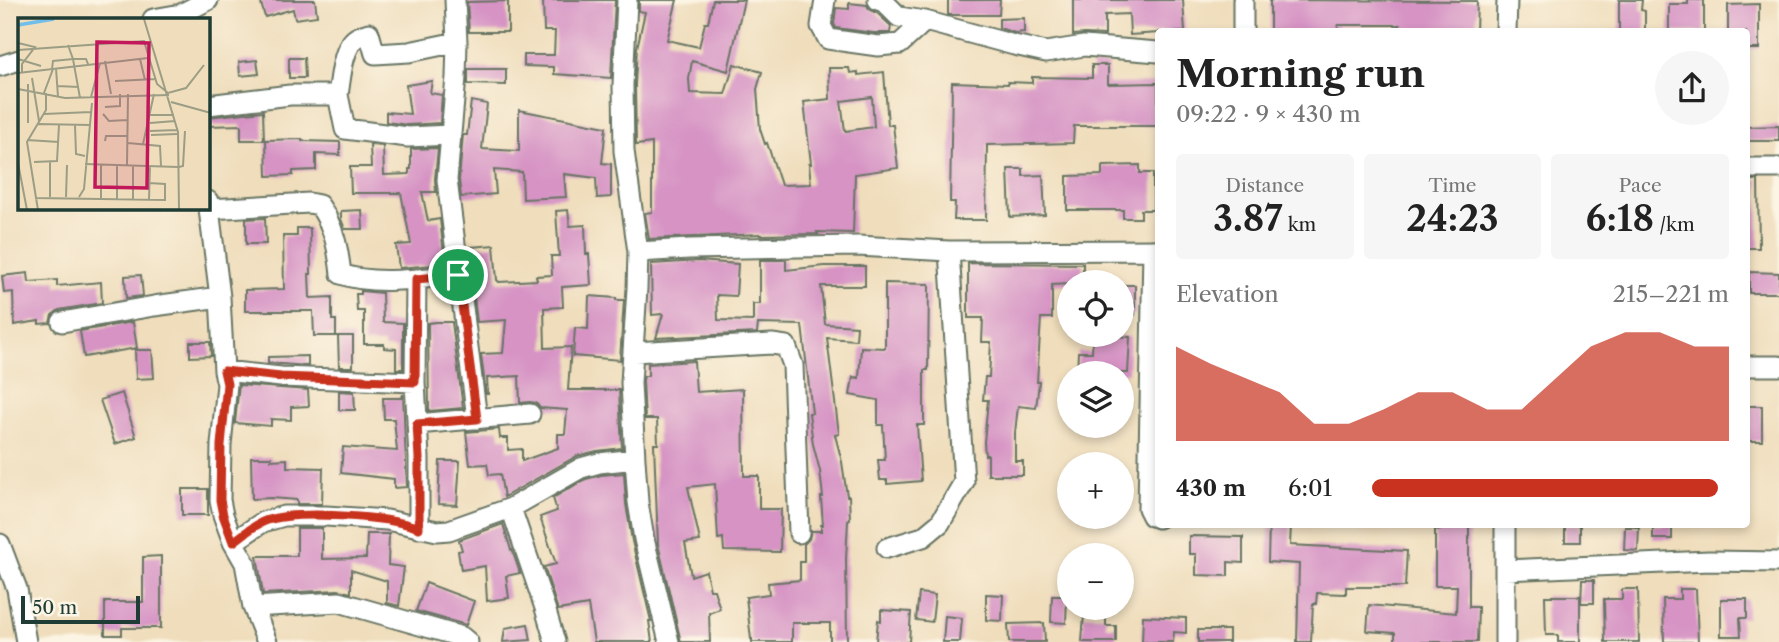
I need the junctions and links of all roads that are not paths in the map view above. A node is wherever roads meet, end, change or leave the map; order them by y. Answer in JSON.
{"nodes":[{"id":1,"x":208,"y":0,"type":"edge"},
{"id":2,"x":455,"y":0,"type":"edge"},
{"id":3,"x":628,"y":0,"type":"edge"},
{"id":4,"x":825,"y":0,"type":"edge"},
{"id":5,"x":1243,"y":0,"type":"edge"},
{"id":6,"x":1507,"y":0,"type":"edge"},
{"id":7,"x":882,"y":1,"type":"edge"},
{"id":8,"x":181,"y":17,"type":"edge"},
{"id":9,"x":925,"y":21,"type":"junction"},
{"id":10,"x":1243,"y":28,"type":"edge"},
{"id":11,"x":1506,"y":28,"type":"edge"},
{"id":12,"x":457,"y":42,"type":"junction"},
{"id":13,"x":1155,"y":52,"type":"edge"},
{"id":14,"x":18,"y":60,"type":"edge"},
{"id":15,"x":0,"y":66,"type":"edge"},
{"id":16,"x":338,"y":96,"type":"junction"},
{"id":17,"x":210,"y":105,"type":"edge"},
{"id":18,"x":450,"y":135,"type":"junction"},
{"id":19,"x":1750,"y":168,"type":"edge"},
{"id":20,"x":1779,"y":168,"type":"edge"},
{"id":21,"x":210,"y":205,"type":"edge"},
{"id":22,"x":210,"y":210,"type":"edge"},
{"id":23,"x":1155,"y":250,"type":"edge"},
{"id":24,"x":949,"y":251,"type":"junction"},
{"id":25,"x":638,"y":252,"type":"junction"},
{"id":26,"x":458,"y":275,"type":"junction"},
{"id":27,"x":416,"y":279,"type":"junction"},
{"id":28,"x":1155,"y":282,"type":"edge"},
{"id":29,"x":220,"y":297,"type":"junction"},
{"id":30,"x":62,"y":322,"type":"dead end"},
{"id":31,"x":634,"y":352,"type":"junction"},
{"id":32,"x":1750,"y":366,"type":"edge"},
{"id":33,"x":1779,"y":366,"type":"edge"},
{"id":34,"x":224,"y":371,"type":"junction"},
{"id":35,"x":415,"y":382,"type":"junction"},
{"id":36,"x":530,"y":414,"type":"dead end"},
{"id":37,"x":477,"y":419,"type":"junction"},
{"id":38,"x":417,"y":424,"type":"junction"},
{"id":39,"x":635,"y":459,"type":"junction"},
{"id":40,"x":510,"y":508,"type":"junction"},
{"id":41,"x":1155,"y":517,"type":"edge"},
{"id":42,"x":419,"y":528,"type":"junction"},
{"id":43,"x":1505,"y":528,"type":"edge"},
{"id":44,"x":799,"y":533,"type":"dead end"},
{"id":45,"x":233,"y":542,"type":"junction"},
{"id":46,"x":0,"y":544,"type":"edge"},
{"id":47,"x":887,"y":548,"type":"dead end"},
{"id":48,"x":1779,"y":562,"type":"edge"},
{"id":49,"x":1506,"y":570,"type":"junction"},
{"id":50,"x":253,"y":607,"type":"junction"},
{"id":51,"x":26,"y":642,"type":"edge"},
{"id":52,"x":267,"y":642,"type":"edge"},
{"id":53,"x":468,"y":642,"type":"edge"},
{"id":54,"x":555,"y":642,"type":"edge"},
{"id":55,"x":669,"y":642,"type":"edge"},
{"id":56,"x":1504,"y":642,"type":"edge"}],
"edges":[{"from":1,"to":8,"type":"street"},
{"from":2,"to":12,"type":"street"},
{"from":3,"to":25,"type":"street"},
{"from":4,"to":9,"type":"street"},
{"from":5,"to":10,"type":"street"},
{"from":6,"to":11,"type":"street"},
{"from":7,"to":9,"type":"street"},
{"from":9,"to":13,"type":"street"},
{"from":12,"to":16,"type":"street"},
{"from":12,"to":18,"type":"street"},
{"from":14,"to":15,"type":"street"},
{"from":16,"to":17,"type":"street"},
{"from":16,"to":18,"type":"street"},
{"from":18,"to":26,"type":"street"},
{"from":19,"to":20,"type":"street"},
{"from":21,"to":27,"type":"street"},
{"from":22,"to":29,"type":"street"},
{"from":23,"to":24,"type":"street"},
{"from":24,"to":25,"type":"street"},
{"from":24,"to":47,"type":"street"},
{"from":25,"to":31,"type":"street"},
{"from":26,"to":27,"type":"street"},
{"from":26,"to":37,"type":"street"},
{"from":27,"to":35,"type":"street"},
{"from":28,"to":41,"type":"street"},
{"from":29,"to":30,"type":"street"},
{"from":29,"to":34,"type":"street"},
{"from":31,"to":39,"type":"street"},
{"from":31,"to":44,"type":"street"},
{"from":32,"to":33,"type":"street"},
{"from":34,"to":35,"type":"street"},
{"from":34,"to":45,"type":"street"},
{"from":35,"to":38,"type":"street"},
{"from":36,"to":37,"type":"street"},
{"from":37,"to":38,"type":"street"},
{"from":38,"to":42,"type":"street"},
{"from":39,"to":40,"type":"street"},
{"from":39,"to":55,"type":"street"},
{"from":40,"to":42,"type":"street"},
{"from":40,"to":54,"type":"street"},
{"from":42,"to":45,"type":"street"},
{"from":43,"to":49,"type":"street"},
{"from":45,"to":50,"type":"street"},
{"from":46,"to":51,"type":"street"},
{"from":48,"to":49,"type":"street"},
{"from":49,"to":56,"type":"street"},
{"from":50,"to":52,"type":"street"},
{"from":50,"to":53,"type":"street"}]}
